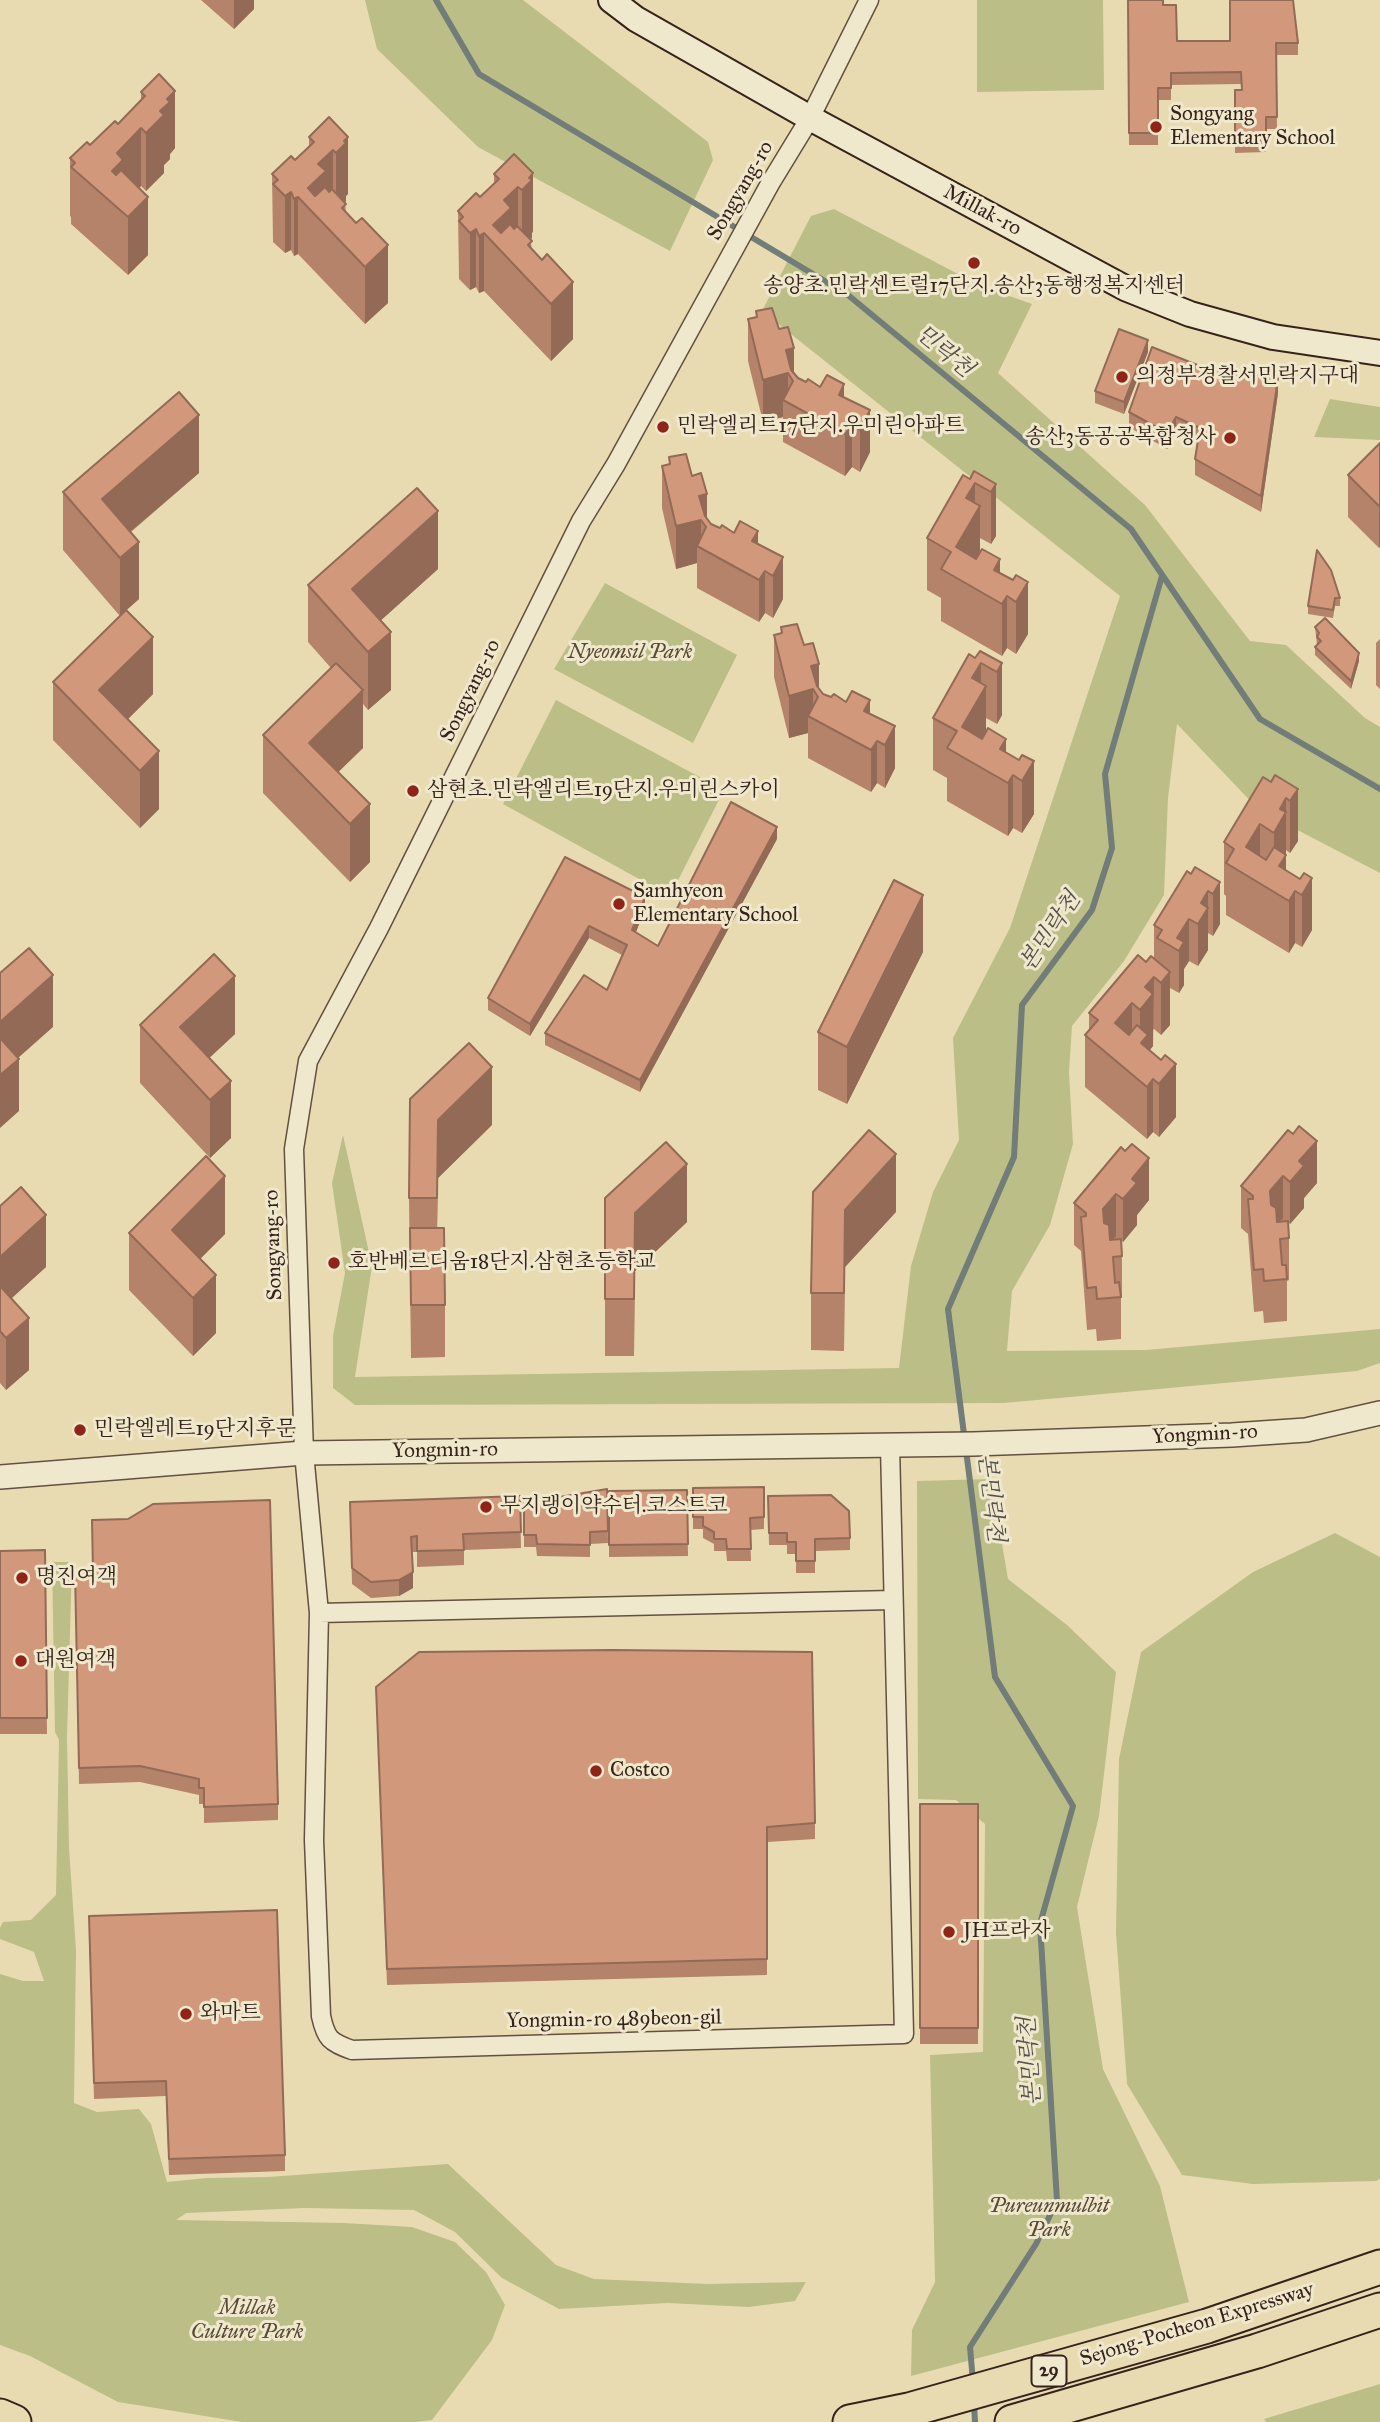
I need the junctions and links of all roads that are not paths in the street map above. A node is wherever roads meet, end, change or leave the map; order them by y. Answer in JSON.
{"nodes":[{"id":1,"x":611,"y":0,"type":"edge"},
{"id":2,"x":869,"y":0,"type":"edge"},
{"id":3,"x":810,"y":118,"type":"junction"},
{"id":4,"x":1380,"y":354,"type":"edge"},
{"id":5,"x":1380,"y":1413,"type":"edge"},
{"id":6,"x":890,"y":1446,"type":"junction"},
{"id":7,"x":304,"y":1453,"type":"junction"},
{"id":8,"x":0,"y":1477,"type":"edge"},
{"id":9,"x":893,"y":1600,"type":"junction"},
{"id":10,"x":319,"y":1613,"type":"junction"},
{"id":11,"x":1380,"y":2267,"type":"edge"},
{"id":12,"x":1380,"y":2310,"type":"edge"},
{"id":13,"x":0,"y":2416,"type":"edge"},
{"id":14,"x":14,"y":2422,"type":"edge"},
{"id":15,"x":850,"y":2422,"type":"edge"},
{"id":16,"x":1012,"y":2422,"type":"edge"}],
"edges":[{"from":1,"to":3,"type":"main road","name":"Millak-ro"},
{"from":2,"to":3,"type":"street","name":"Songyang-ro"},
{"from":3,"to":4,"type":"main road","name":"Millak-ro"},
{"from":3,"to":7,"type":"street","name":"Songyang-ro"},
{"from":5,"to":6,"type":"street","name":"Yongmin-ro"},
{"from":6,"to":7,"type":"street","name":"Yongmin-ro"},
{"from":6,"to":9,"type":"street","name":"Yongmin-ro 489beon-gil"},
{"from":7,"to":8,"type":"street","name":"Yongmin-ro"},
{"from":7,"to":10,"type":"street","name":"Yongmin-ro 489beon-gil"},
{"from":9,"to":10,"type":"street"},
{"from":9,"to":10,"type":"street","name":"Yongmin-ro 489beon-gil"},
{"from":11,"to":15,"type":"highway","name":"Sejong-Pocheon Expressway","number":"29"},
{"from":12,"to":16,"type":"highway","name":"Sejong-Pocheon Expressway","number":"29"},
{"from":13,"to":14,"type":"highway"}]}
